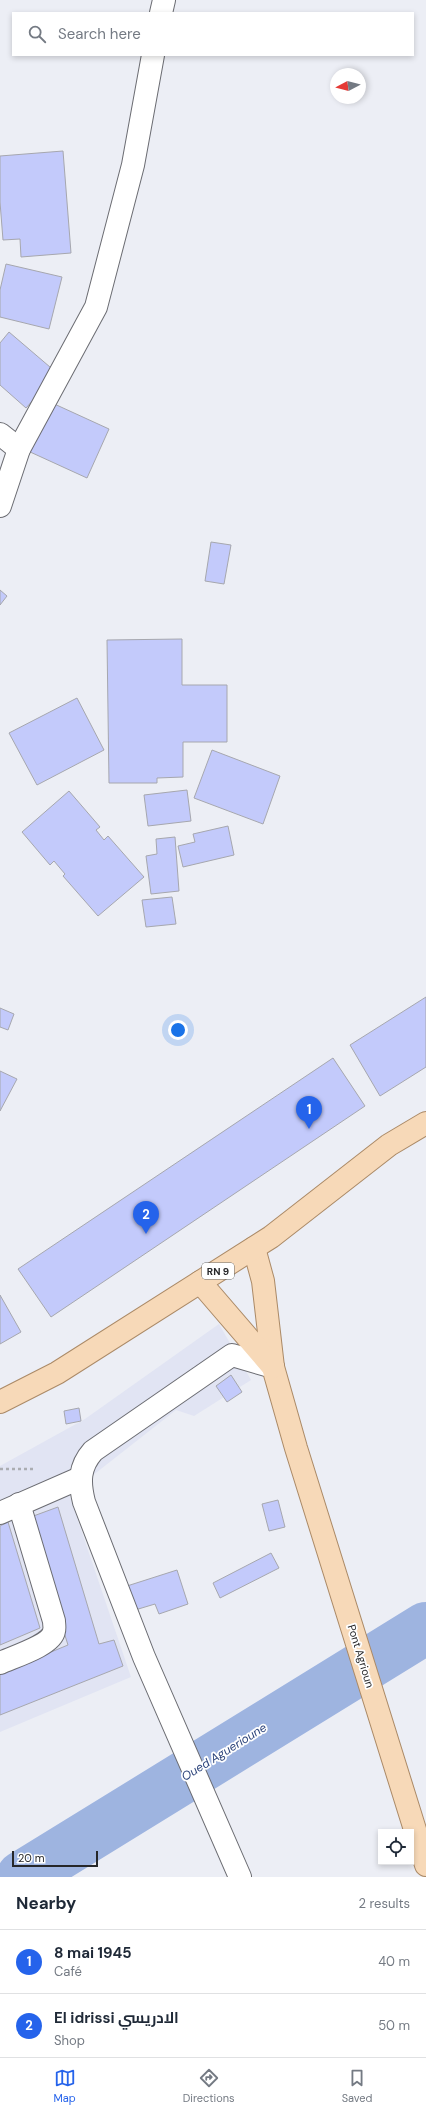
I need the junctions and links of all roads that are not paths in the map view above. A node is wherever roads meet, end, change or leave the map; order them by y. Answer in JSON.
{"nodes":[{"id":1,"x":164,"y":0,"type":"edge"},
{"id":2,"x":161,"y":12,"type":"edge"},
{"id":3,"x":154,"y":56,"type":"edge"},
{"id":4,"x":0,"y":434,"type":"edge"},
{"id":5,"x":19,"y":449,"type":"junction"},
{"id":6,"x":0,"y":506,"type":"edge"},
{"id":7,"x":426,"y":1123,"type":"edge"},
{"id":8,"x":254,"y":1248,"type":"junction"},
{"id":9,"x":200,"y":1282,"type":"junction"},
{"id":10,"x":273,"y":1367,"type":"junction"},
{"id":11,"x":0,"y":1402,"type":"edge"},
{"id":12,"x":80,"y":1478,"type":"junction"},
{"id":13,"x":20,"y":1504,"type":"junction"},
{"id":14,"x":0,"y":1513,"type":"edge"},
{"id":15,"x":0,"y":1663,"type":"edge"},
{"id":16,"x":426,"y":1865,"type":"edge"},
{"id":17,"x":240,"y":1877,"type":"edge"}],
"edges":[{"from":1,"to":2,"type":"street"},
{"from":3,"to":5,"type":"street"},
{"from":4,"to":5,"type":"street"},
{"from":5,"to":6,"type":"street"},
{"from":7,"to":8,"type":"main road","number":"RN 9"},
{"from":8,"to":9,"type":"main road","number":"RN 9"},
{"from":8,"to":10,"type":"main road","name":"Pont Agrioun"},
{"from":9,"to":10,"type":"main road"},
{"from":9,"to":11,"type":"main road","number":"RN 9"},
{"from":10,"to":12,"type":"street"},
{"from":10,"to":16,"type":"main road","name":"Pont Agrioun"},
{"from":12,"to":13,"type":"street"},
{"from":12,"to":17,"type":"street"},
{"from":13,"to":14,"type":"street"},
{"from":13,"to":15,"type":"street"}]}
